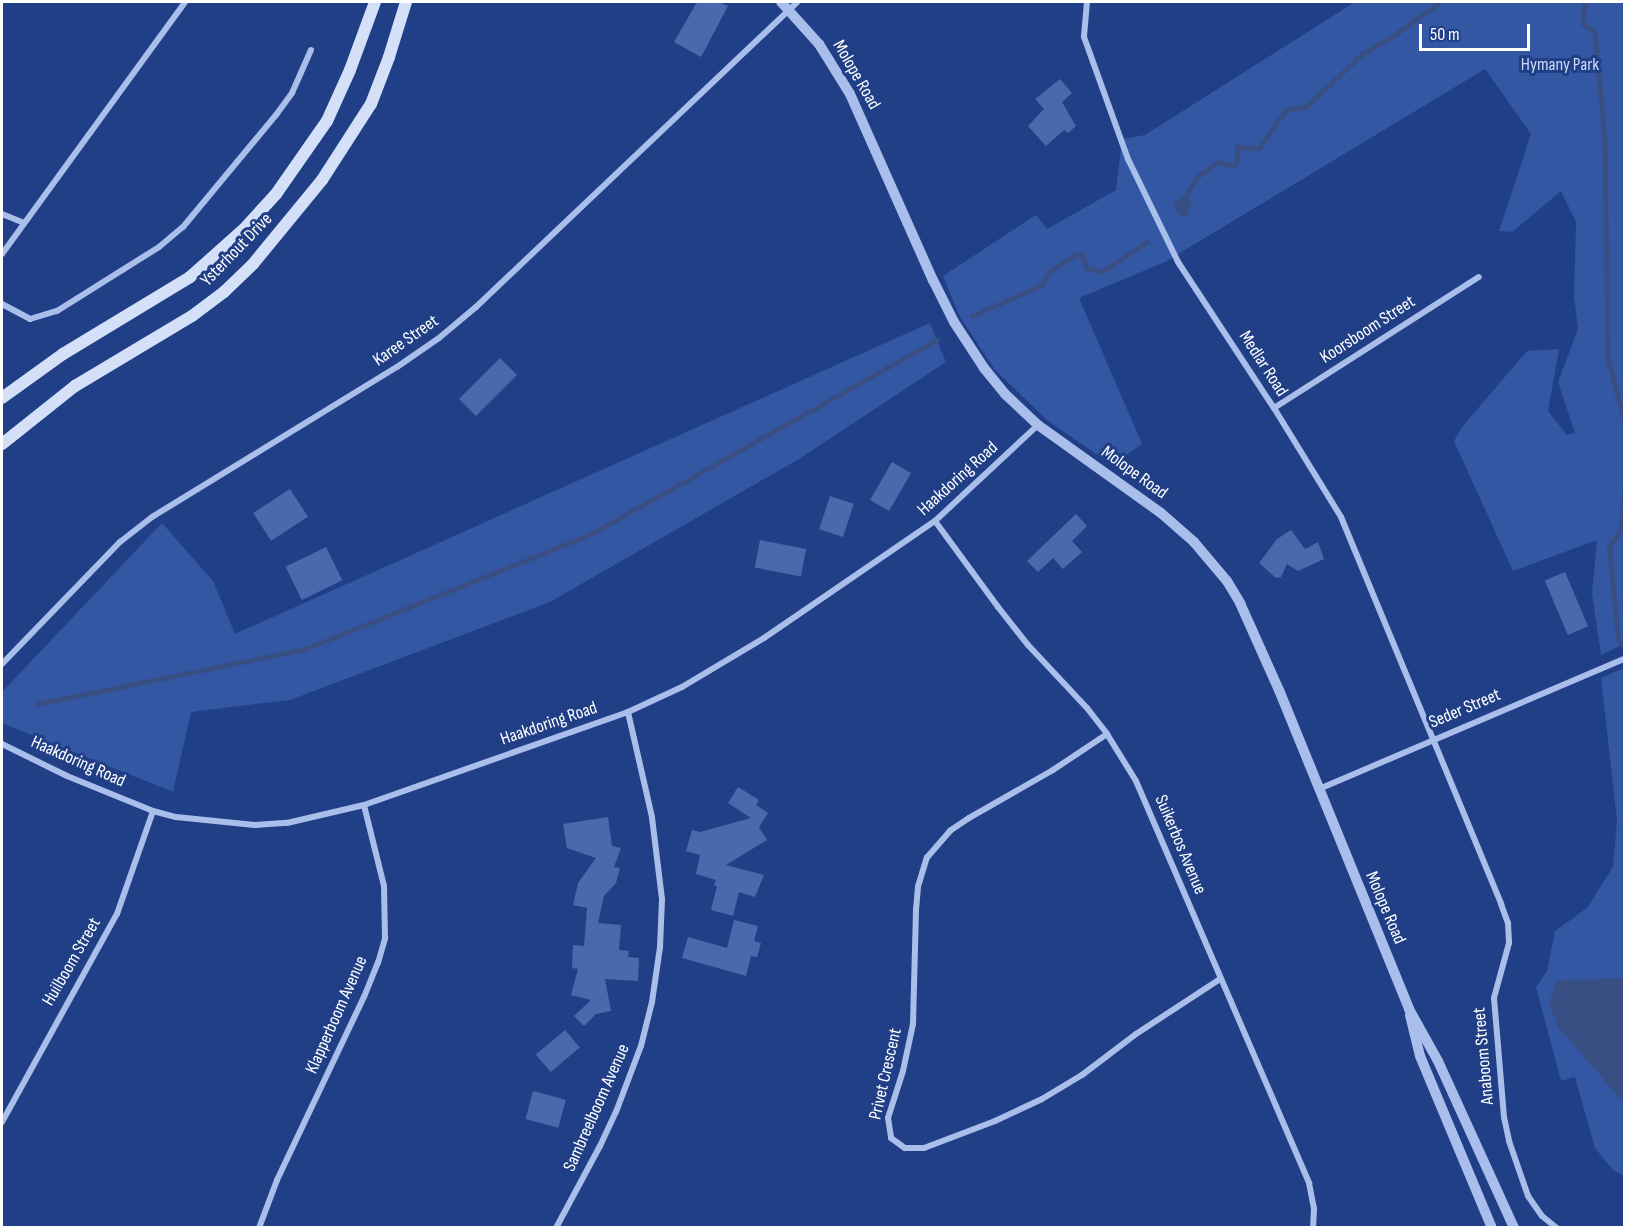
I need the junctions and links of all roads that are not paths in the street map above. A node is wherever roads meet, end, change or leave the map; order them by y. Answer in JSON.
{"nodes":[{"id":1,"x":185,"y":2,"type":"edge"},
{"id":2,"x":375,"y":2,"type":"edge"},
{"id":3,"x":406,"y":2,"type":"edge"},
{"id":4,"x":1087,"y":2,"type":"edge"},
{"id":5,"x":789,"y":4,"type":"edge"},
{"id":6,"x":310,"y":50,"type":"dead end"},
{"id":7,"x":2,"y":214,"type":"edge"},
{"id":8,"x":24,"y":224,"type":"junction"},
{"id":9,"x":2,"y":254,"type":"edge"},
{"id":10,"x":1479,"y":277,"type":"dead end"},
{"id":11,"x":2,"y":304,"type":"edge"},
{"id":12,"x":2,"y":398,"type":"edge"},
{"id":13,"x":1274,"y":408,"type":"junction"},
{"id":14,"x":1038,"y":425,"type":"junction"},
{"id":15,"x":2,"y":444,"type":"edge"},
{"id":16,"x":935,"y":521,"type":"junction"},
{"id":17,"x":1624,"y":659,"type":"edge"},
{"id":18,"x":2,"y":664,"type":"edge"},
{"id":19,"x":628,"y":712,"type":"junction"},
{"id":20,"x":1107,"y":734,"type":"junction"},
{"id":21,"x":1434,"y":739,"type":"junction"},
{"id":22,"x":2,"y":744,"type":"edge"},
{"id":23,"x":1319,"y":789,"type":"junction"},
{"id":24,"x":364,"y":805,"type":"junction"},
{"id":25,"x":153,"y":811,"type":"junction"},
{"id":26,"x":1220,"y":979,"type":"junction"},
{"id":27,"x":1409,"y":1009,"type":"junction"},
{"id":28,"x":2,"y":1122,"type":"edge"},
{"id":29,"x":259,"y":1227,"type":"edge"},
{"id":30,"x":556,"y":1227,"type":"edge"},
{"id":31,"x":1313,"y":1227,"type":"edge"},
{"id":32,"x":1492,"y":1227,"type":"edge"},
{"id":33,"x":1514,"y":1227,"type":"edge"},
{"id":34,"x":1557,"y":1227,"type":"edge"}],
"edges":[{"from":1,"to":8,"type":"street"},
{"from":2,"to":12,"type":"main road","name":"Ysterhout Drive"},
{"from":3,"to":15,"type":"main road","name":"Ysterhout Drive"},
{"from":4,"to":13,"type":"street","name":"Medlar Road"},
{"from":5,"to":14,"type":"street","name":"Molope Road"},
{"from":5,"to":18,"type":"street","name":"Karee Street"},
{"from":6,"to":11,"type":"street"},
{"from":7,"to":8,"type":"street"},
{"from":8,"to":9,"type":"street"},
{"from":10,"to":13,"type":"street","name":"Koorsboom Street"},
{"from":13,"to":21,"type":"street","name":"Medlar Road"},
{"from":14,"to":16,"type":"street","name":"Haakdoring Road"},
{"from":14,"to":23,"type":"street","name":"Molope Road"},
{"from":16,"to":19,"type":"street","name":"Haakdoring Road"},
{"from":16,"to":20,"type":"street","name":"Suikerbos Avenue"},
{"from":17,"to":21,"type":"street","name":"Seder Street"},
{"from":19,"to":24,"type":"street","name":"Haakdoring Road"},
{"from":19,"to":30,"type":"street","name":"Sambreelboom Avenue"},
{"from":20,"to":26,"type":"street","name":"Suikerbos Avenue"},
{"from":20,"to":26,"type":"street","name":"Privet Crescent"},
{"from":21,"to":23,"type":"street","name":"Seder Street"},
{"from":21,"to":34,"type":"street","name":"Anaboom Street"},
{"from":22,"to":25,"type":"street","name":"Haakdoring Road"},
{"from":23,"to":27,"type":"street","name":"Molope Road"},
{"from":24,"to":25,"type":"street","name":"Haakdoring Road"},
{"from":24,"to":29,"type":"street","name":"Klapperboom Avenue"},
{"from":25,"to":28,"type":"street","name":"Huilboom Street"},
{"from":26,"to":31,"type":"street","name":"Suikerbos Avenue"},
{"from":27,"to":32,"type":"street","name":"Molope Road"},
{"from":27,"to":33,"type":"street","name":"Molope Road"}]}
